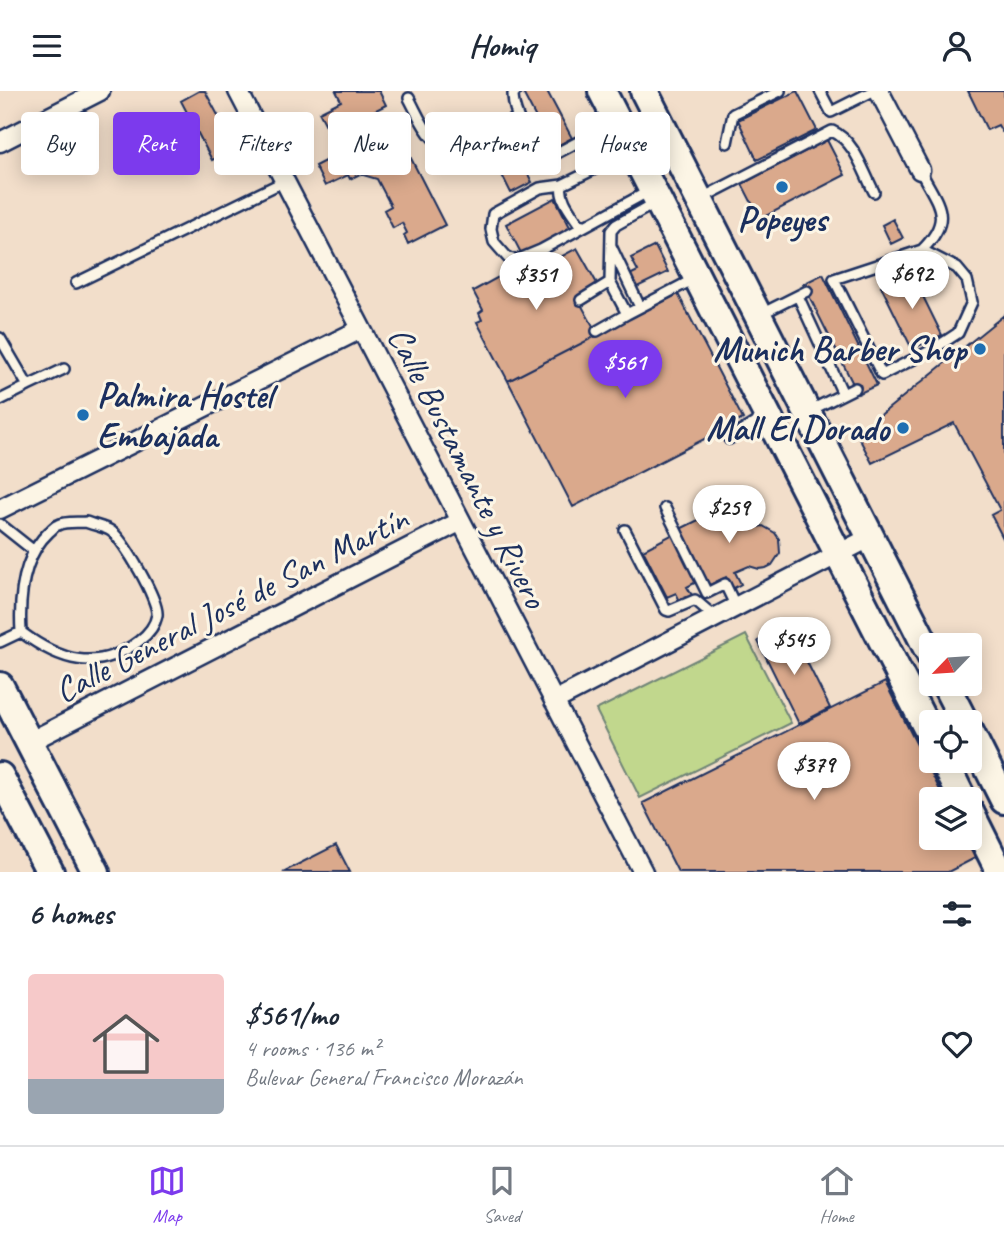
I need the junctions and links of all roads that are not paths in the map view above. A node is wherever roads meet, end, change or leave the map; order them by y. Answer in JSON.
{"nodes":[{"id":1,"x":100,"y":91,"type":"edge"},
{"id":2,"x":238,"y":91,"type":"edge"},
{"id":3,"x":516,"y":91,"type":"edge"},
{"id":4,"x":602,"y":91,"type":"edge"},
{"id":5,"x":644,"y":91,"type":"edge"},
{"id":6,"x":779,"y":91,"type":"edge"},
{"id":7,"x":820,"y":91,"type":"edge"},
{"id":8,"x":873,"y":91,"type":"edge"},
{"id":9,"x":879,"y":91,"type":"edge"},
{"id":10,"x":409,"y":98,"type":"dead end"},
{"id":11,"x":517,"y":112,"type":"edge"},
{"id":12,"x":613,"y":112,"type":"edge"},
{"id":13,"x":425,"y":127,"type":"edge"},
{"id":14,"x":0,"y":142,"type":"edge"},
{"id":15,"x":727,"y":143,"type":"dead end"},
{"id":16,"x":920,"y":170,"type":"joint"},
{"id":17,"x":583,"y":175,"type":"edge"},
{"id":18,"x":645,"y":175,"type":"edge"},
{"id":19,"x":285,"y":181,"type":"junction"},
{"id":20,"x":562,"y":185,"type":"junction"},
{"id":21,"x":874,"y":192,"type":"dead end"},
{"id":22,"x":655,"y":195,"type":"junction"},
{"id":23,"x":699,"y":199,"type":"junction"},
{"id":24,"x":584,"y":225,"type":"junction"},
{"id":25,"x":610,"y":244,"type":"junction"},
{"id":26,"x":922,"y":250,"type":"junction"},
{"id":27,"x":697,"y":277,"type":"junction"},
{"id":28,"x":610,"y":282,"type":"junction"},
{"id":29,"x":76,"y":283,"type":"dead end"},
{"id":30,"x":581,"y":300,"type":"dead end"},
{"id":31,"x":640,"y":307,"type":"junction"},
{"id":32,"x":627,"y":314,"type":"junction"},
{"id":33,"x":758,"y":315,"type":"junction"},
{"id":34,"x":361,"y":328,"type":"junction"},
{"id":35,"x":597,"y":331,"type":"dead end"},
{"id":36,"x":0,"y":338,"type":"edge"},
{"id":37,"x":64,"y":369,"type":"dead end"},
{"id":38,"x":28,"y":386,"type":"junction"},
{"id":39,"x":855,"y":388,"type":"dead end"},
{"id":40,"x":843,"y":394,"type":"junction"},
{"id":41,"x":0,"y":400,"type":"edge"},
{"id":42,"x":807,"y":412,"type":"junction"},
{"id":43,"x":767,"y":415,"type":"junction"},
{"id":44,"x":729,"y":439,"type":"dead end"},
{"id":45,"x":665,"y":508,"type":"dead end"},
{"id":46,"x":0,"y":509,"type":"edge"},
{"id":47,"x":461,"y":521,"type":"junction"},
{"id":48,"x":0,"y":524,"type":"edge"},
{"id":49,"x":625,"y":530,"type":"dead end"},
{"id":50,"x":871,"y":537,"type":"junction"},
{"id":51,"x":34,"y":551,"type":"junction"},
{"id":52,"x":838,"y":554,"type":"junction"},
{"id":53,"x":736,"y":607,"type":"junction"},
{"id":54,"x":715,"y":617,"type":"junction"},
{"id":55,"x":21,"y":632,"type":"junction"},
{"id":56,"x":919,"y":633,"type":"edge"},
{"id":57,"x":0,"y":642,"type":"edge"},
{"id":58,"x":0,"y":686,"type":"edge"},
{"id":59,"x":554,"y":701,"type":"junction"},
{"id":60,"x":919,"y":713,"type":"edge"},
{"id":61,"x":29,"y":743,"type":"junction"},
{"id":62,"x":982,"y":756,"type":"edge"},
{"id":63,"x":0,"y":776,"type":"edge"},
{"id":64,"x":1004,"y":800,"type":"edge"},
{"id":65,"x":982,"y":836,"type":"edge"},
{"id":66,"x":50,"y":872,"type":"edge"},
{"id":67,"x":96,"y":872,"type":"edge"},
{"id":68,"x":643,"y":872,"type":"edge"},
{"id":69,"x":1000,"y":872,"type":"edge"}],
"edges":[{"from":1,"to":14,"type":"street"},
{"from":2,"to":19,"type":"street","name":"Calle Bustamante y Rivero"},
{"from":3,"to":11,"type":"lane"},
{"from":4,"to":12,"type":"main road"},
{"from":5,"to":23,"type":"main road"},
{"from":6,"to":15,"type":"lane"},
{"from":7,"to":8,"type":"lane"},
{"from":9,"to":16,"type":"street"},
{"from":10,"to":13,"type":"lane"},
{"from":16,"to":26,"type":"lane"},
{"from":17,"to":20,"type":"lane"},
{"from":18,"to":22,"type":"main road"},
{"from":19,"to":29,"type":"lane"},
{"from":19,"to":34,"type":"street","name":"Calle Bustamante y Rivero"},
{"from":20,"to":24,"type":"lane"},
{"from":20,"to":24,"type":"lane"},
{"from":21,"to":23,"type":"lane"},
{"from":22,"to":24,"type":"lane"},
{"from":22,"to":25,"type":"lane"},
{"from":22,"to":27,"type":"main road"},
{"from":23,"to":33,"type":"main road"},
{"from":25,"to":28,"type":"lane"},
{"from":25,"to":31,"type":"lane"},
{"from":26,"to":26,"type":"lane"},
{"from":27,"to":31,"type":"lane"},
{"from":27,"to":43,"type":"main road"},
{"from":28,"to":30,"type":"lane"},
{"from":28,"to":32,"type":"lane"},
{"from":31,"to":32,"type":"lane"},
{"from":32,"to":35,"type":"lane"},
{"from":33,"to":40,"type":"lane"},
{"from":33,"to":42,"type":"main road"},
{"from":34,"to":46,"type":"street"},
{"from":34,"to":47,"type":"street","name":"Calle Bustamante y Rivero"},
{"from":36,"to":38,"type":"lane"},
{"from":37,"to":38,"type":"lane"},
{"from":38,"to":41,"type":"lane"},
{"from":39,"to":40,"type":"lane"},
{"from":40,"to":42,"type":"lane"},
{"from":42,"to":50,"type":"main road"},
{"from":43,"to":44,"type":"lane"},
{"from":43,"to":52,"type":"main road"},
{"from":45,"to":53,"type":"lane"},
{"from":47,"to":59,"type":"street","name":"Calle Bustamante y Rivero"},
{"from":47,"to":61,"type":"street","name":"Calle General José de San Martín"},
{"from":48,"to":51,"type":"lane"},
{"from":49,"to":54,"type":"lane"},
{"from":50,"to":52,"type":"street"},
{"from":50,"to":56,"type":"main road"},
{"from":51,"to":55,"type":"lane"},
{"from":51,"to":55,"type":"lane"},
{"from":52,"to":53,"type":"street"},
{"from":52,"to":60,"type":"main road"},
{"from":53,"to":54,"type":"street"},
{"from":54,"to":59,"type":"street"},
{"from":55,"to":57,"type":"lane"},
{"from":58,"to":61,"type":"main road"},
{"from":59,"to":68,"type":"street","name":"Calle Bustamante y Rivero"},
{"from":61,"to":67,"type":"main road"},
{"from":62,"to":64,"type":"main road"},
{"from":63,"to":66,"type":"main road"},
{"from":65,"to":69,"type":"main road"}]}
